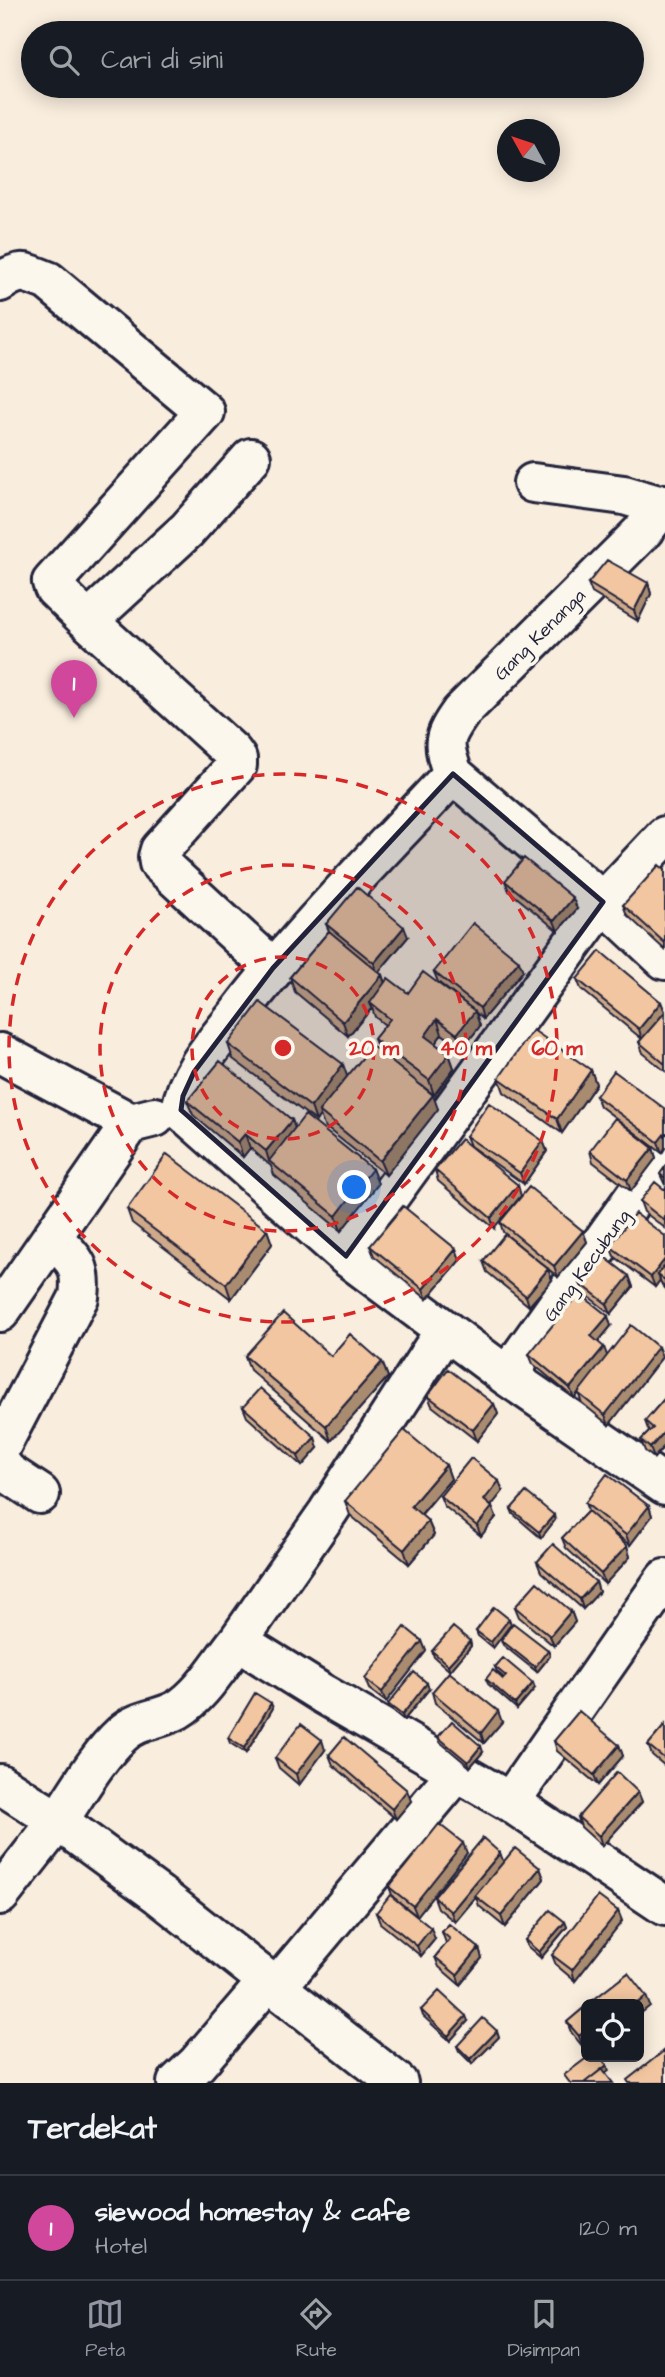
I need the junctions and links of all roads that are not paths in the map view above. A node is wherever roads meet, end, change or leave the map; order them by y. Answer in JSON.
{"nodes":[{"id":1,"x":0,"y":282,"type":"edge"},
{"id":2,"x":251,"y":458,"type":"dead end"},
{"id":3,"x":533,"y":483,"type":"dead end"},
{"id":4,"x":665,"y":506,"type":"edge"},
{"id":5,"x":88,"y":621,"type":"junction"},
{"id":6,"x":453,"y":774,"type":"junction"},
{"id":7,"x":665,"y":836,"type":"edge"},
{"id":8,"x":603,"y":902,"type":"junction"},
{"id":9,"x":665,"y":960,"type":"edge"},
{"id":10,"x":273,"y":968,"type":"junction"},
{"id":11,"x":0,"y":1053,"type":"edge"},
{"id":12,"x":181,"y":1110,"type":"junction"},
{"id":13,"x":131,"y":1123,"type":"junction"},
{"id":14,"x":665,"y":1154,"type":"edge"},
{"id":15,"x":52,"y":1238,"type":"junction"},
{"id":16,"x":346,"y":1256,"type":"junction"},
{"id":17,"x":0,"y":1312,"type":"edge"},
{"id":18,"x":445,"y":1330,"type":"junction"},
{"id":19,"x":507,"y":1376,"type":"junction"},
{"id":20,"x":0,"y":1448,"type":"edge"},
{"id":21,"x":0,"y":1463,"type":"edge"},
{"id":22,"x":665,"y":1485,"type":"edge"},
{"id":23,"x":40,"y":1494,"type":"dead end"},
{"id":24,"x":665,"y":1579,"type":"edge"},
{"id":25,"x":238,"y":1641,"type":"junction"},
{"id":26,"x":458,"y":1771,"type":"junction"},
{"id":27,"x":0,"y":1784,"type":"edge"},
{"id":28,"x":510,"y":1801,"type":"junction"},
{"id":29,"x":58,"y":1821,"type":"junction"},
{"id":30,"x":0,"y":1895,"type":"edge"},
{"id":31,"x":665,"y":1906,"type":"edge"},
{"id":32,"x":272,"y":1985,"type":"junction"},
{"id":33,"x":177,"y":2083,"type":"edge"},
{"id":34,"x":398,"y":2083,"type":"edge"}],
"edges":[{"from":1,"to":5,"type":"street"},
{"from":2,"to":5,"type":"street"},
{"from":3,"to":4,"type":"street"},
{"from":4,"to":6,"type":"street","name":"Gang Kenanga"},
{"from":5,"to":10,"type":"street"},
{"from":6,"to":8,"type":"street"},
{"from":6,"to":10,"type":"street"},
{"from":7,"to":8,"type":"street"},
{"from":8,"to":9,"type":"street"},
{"from":8,"to":16,"type":"street"},
{"from":10,"to":12,"type":"street"},
{"from":11,"to":13,"type":"street"},
{"from":12,"to":13,"type":"street"},
{"from":12,"to":16,"type":"street"},
{"from":13,"to":15,"type":"street"},
{"from":14,"to":19,"type":"street","name":"Gang Kecubung"},
{"from":15,"to":17,"type":"street"},
{"from":15,"to":20,"type":"street"},
{"from":16,"to":18,"type":"street"},
{"from":18,"to":19,"type":"street"},
{"from":18,"to":25,"type":"street"},
{"from":19,"to":22,"type":"street"},
{"from":21,"to":23,"type":"street"},
{"from":24,"to":28,"type":"street"},
{"from":25,"to":26,"type":"street"},
{"from":25,"to":29,"type":"street"},
{"from":26,"to":28,"type":"street"},
{"from":26,"to":32,"type":"street"},
{"from":27,"to":29,"type":"street"},
{"from":28,"to":31,"type":"street"},
{"from":29,"to":30,"type":"street"},
{"from":29,"to":32,"type":"street"},
{"from":32,"to":33,"type":"street"},
{"from":32,"to":34,"type":"street"}]}
